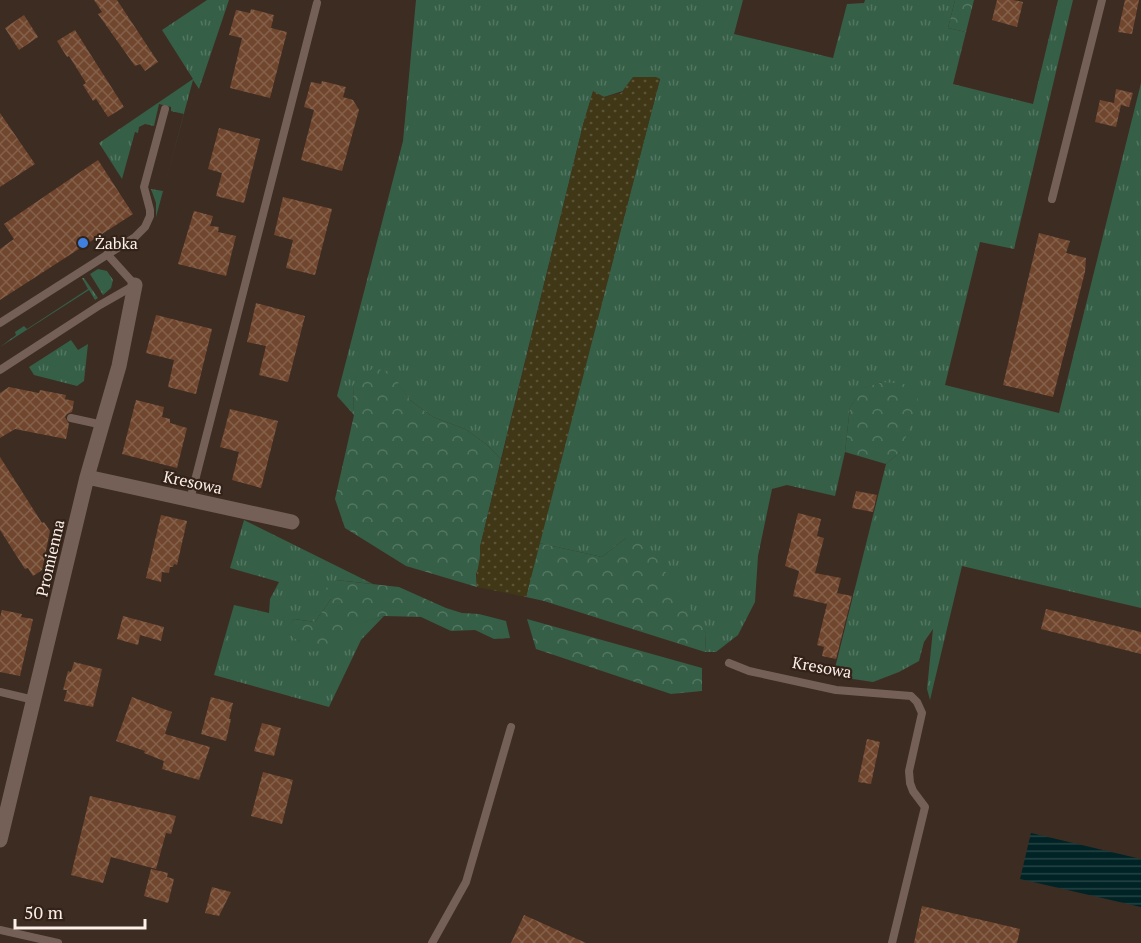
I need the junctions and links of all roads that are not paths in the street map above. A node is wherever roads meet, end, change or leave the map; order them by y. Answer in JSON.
{"nodes":[{"id":1,"x":1102,"y":0,"type":"edge"},
{"id":2,"x":317,"y":3,"type":"dead end"},
{"id":3,"x":165,"y":110,"type":"dead end"},
{"id":4,"x":1052,"y":199,"type":"dead end"},
{"id":5,"x":107,"y":254,"type":"junction"},
{"id":6,"x":135,"y":285,"type":"junction"},
{"id":7,"x":0,"y":323,"type":"edge"},
{"id":8,"x":0,"y":369,"type":"edge"},
{"id":9,"x":70,"y":418,"type":"dead end"},
{"id":10,"x":103,"y":425,"type":"junction"},
{"id":11,"x":87,"y":477,"type":"junction"},
{"id":12,"x":190,"y":500,"type":"junction"},
{"id":13,"x":292,"y":522,"type":"dead end"},
{"id":14,"x":729,"y":663,"type":"dead end"},
{"id":15,"x":0,"y":692,"type":"edge"},
{"id":16,"x":34,"y":700,"type":"junction"},
{"id":17,"x":511,"y":727,"type":"dead end"},
{"id":18,"x":0,"y":840,"type":"edge"},
{"id":19,"x":0,"y":930,"type":"edge"},
{"id":20,"x":58,"y":943,"type":"edge"},
{"id":21,"x":432,"y":943,"type":"edge"},
{"id":22,"x":892,"y":943,"type":"edge"}],
"edges":[{"from":1,"to":4,"type":"lane"},
{"from":2,"to":12,"type":"lane"},
{"from":3,"to":5,"type":"lane"},
{"from":5,"to":6,"type":"lane"},
{"from":5,"to":7,"type":"lane"},
{"from":6,"to":8,"type":"lane"},
{"from":6,"to":10,"type":"street","name":"Promienna"},
{"from":9,"to":10,"type":"lane"},
{"from":10,"to":11,"type":"street","name":"Promienna"},
{"from":11,"to":12,"type":"street","name":"Kresowa"},
{"from":11,"to":16,"type":"street","name":"Promienna"},
{"from":12,"to":13,"type":"street","name":"Kresowa"},
{"from":14,"to":22,"type":"lane","name":"Kresowa"},
{"from":15,"to":16,"type":"lane"},
{"from":16,"to":18,"type":"street","name":"Promienna"},
{"from":17,"to":21,"type":"lane"},
{"from":19,"to":20,"type":"lane"}]}
